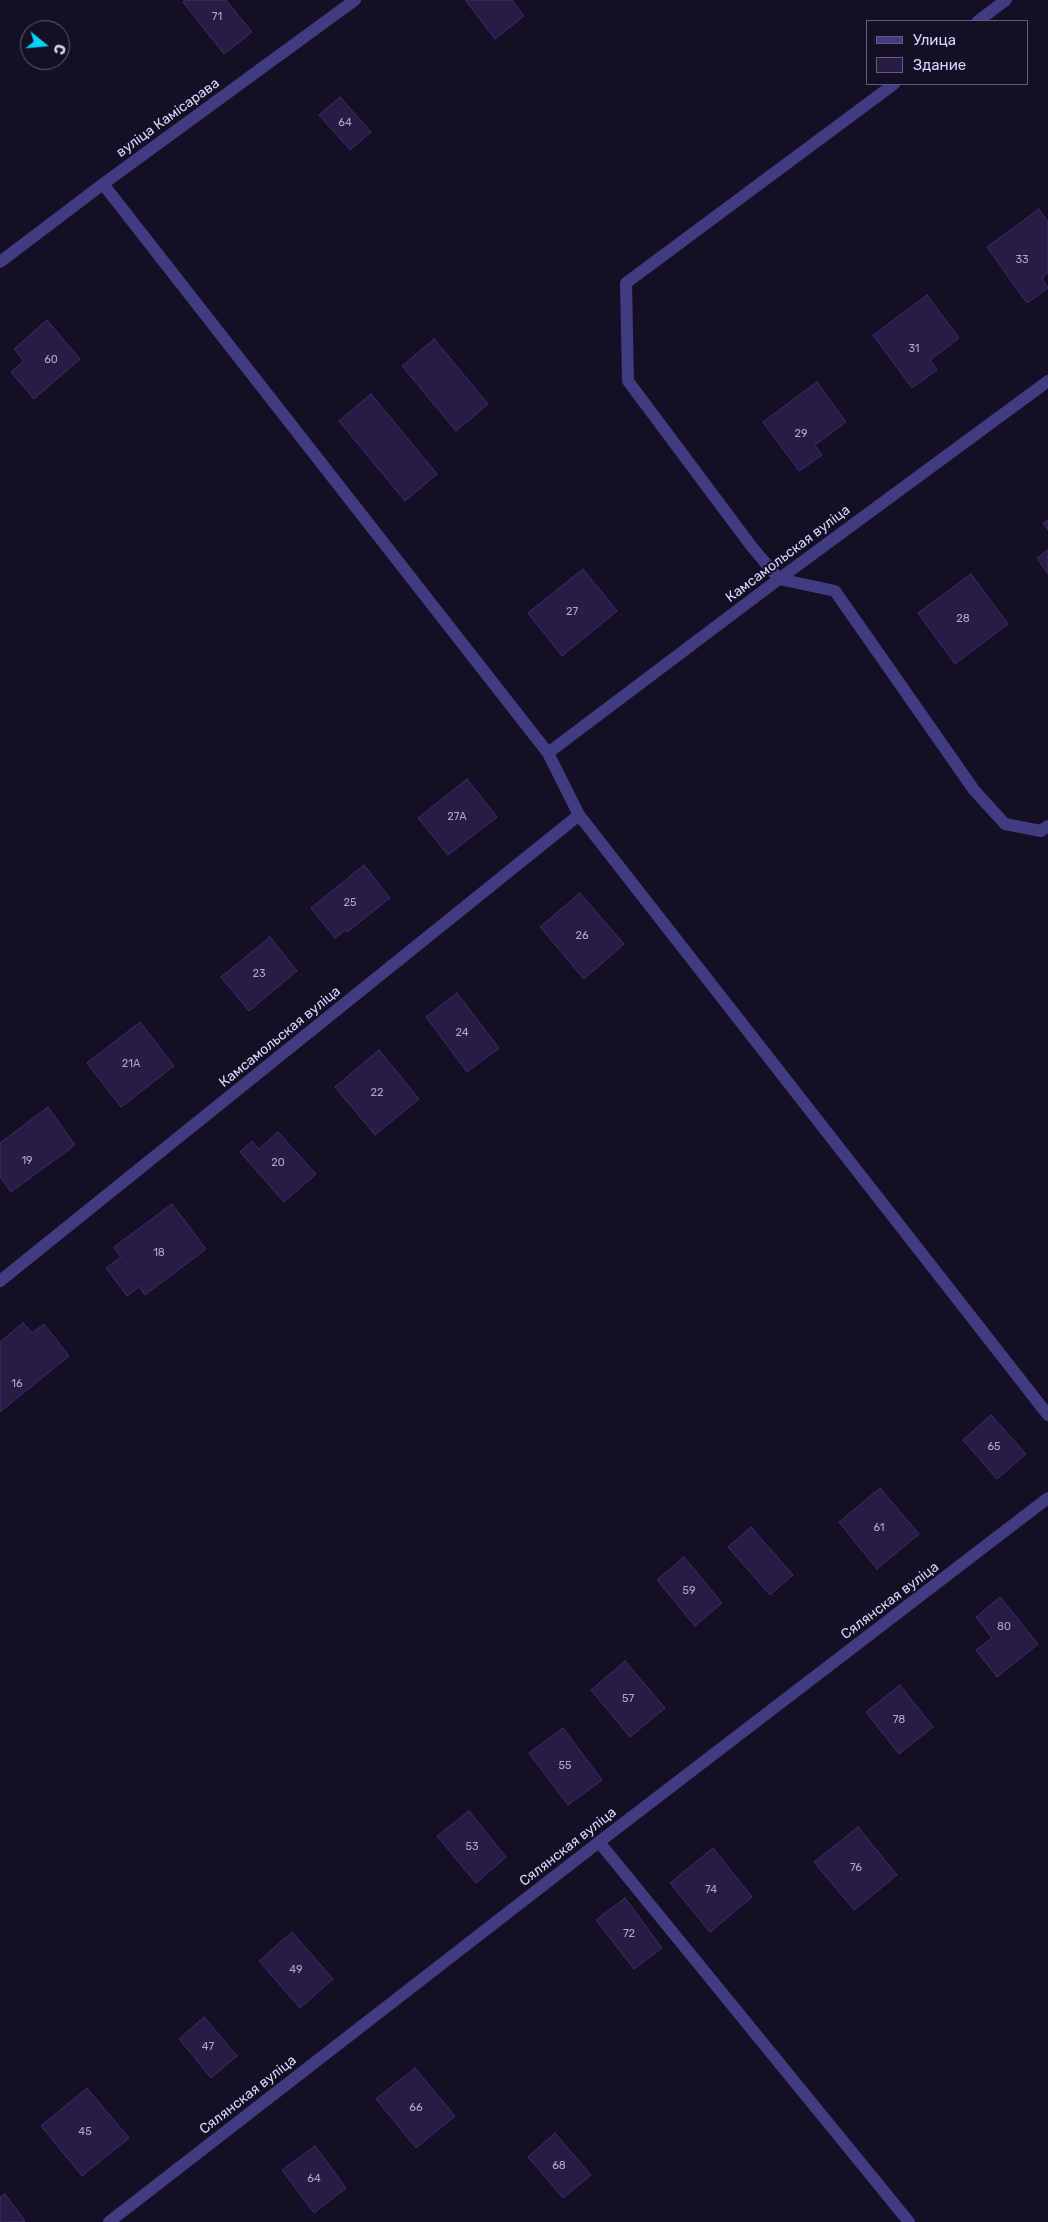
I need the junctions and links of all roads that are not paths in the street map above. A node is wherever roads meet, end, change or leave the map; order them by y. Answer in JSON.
{"nodes":[{"id":1,"x":355,"y":0,"type":"edge"},
{"id":2,"x":1006,"y":0,"type":"edge"},
{"id":3,"x":979,"y":20,"type":"edge"},
{"id":4,"x":893,"y":85,"type":"edge"},
{"id":5,"x":103,"y":184,"type":"junction"},
{"id":6,"x":0,"y":262,"type":"edge"},
{"id":7,"x":1048,"y":381,"type":"edge"},
{"id":8,"x":779,"y":579,"type":"junction"},
{"id":9,"x":548,"y":754,"type":"junction"},
{"id":10,"x":579,"y":815,"type":"junction"},
{"id":11,"x":1048,"y":826,"type":"edge"},
{"id":12,"x":0,"y":1281,"type":"edge"},
{"id":13,"x":1048,"y":1415,"type":"edge"},
{"id":14,"x":1048,"y":1498,"type":"edge"},
{"id":15,"x":599,"y":1842,"type":"junction"},
{"id":16,"x":109,"y":2222,"type":"edge"},
{"id":17,"x":909,"y":2222,"type":"edge"}],
"edges":[{"from":1,"to":5,"type":"street","name":"вуліца Камісарава"},
{"from":2,"to":3,"type":"street"},
{"from":4,"to":8,"type":"street"},
{"from":5,"to":6,"type":"street","name":"вуліца Камісарава"},
{"from":5,"to":9,"type":"street"},
{"from":7,"to":8,"type":"street","name":"Камсамольская вуліца"},
{"from":8,"to":9,"type":"street","name":"Камсамольская вуліца"},
{"from":8,"to":11,"type":"street"},
{"from":9,"to":10,"type":"street"},
{"from":10,"to":12,"type":"street","name":"Камсамольская вуліца"},
{"from":10,"to":13,"type":"street"},
{"from":14,"to":15,"type":"street","name":"Сялянская вуліца"},
{"from":15,"to":16,"type":"street","name":"Сялянская вуліца"},
{"from":15,"to":17,"type":"street"}]}
